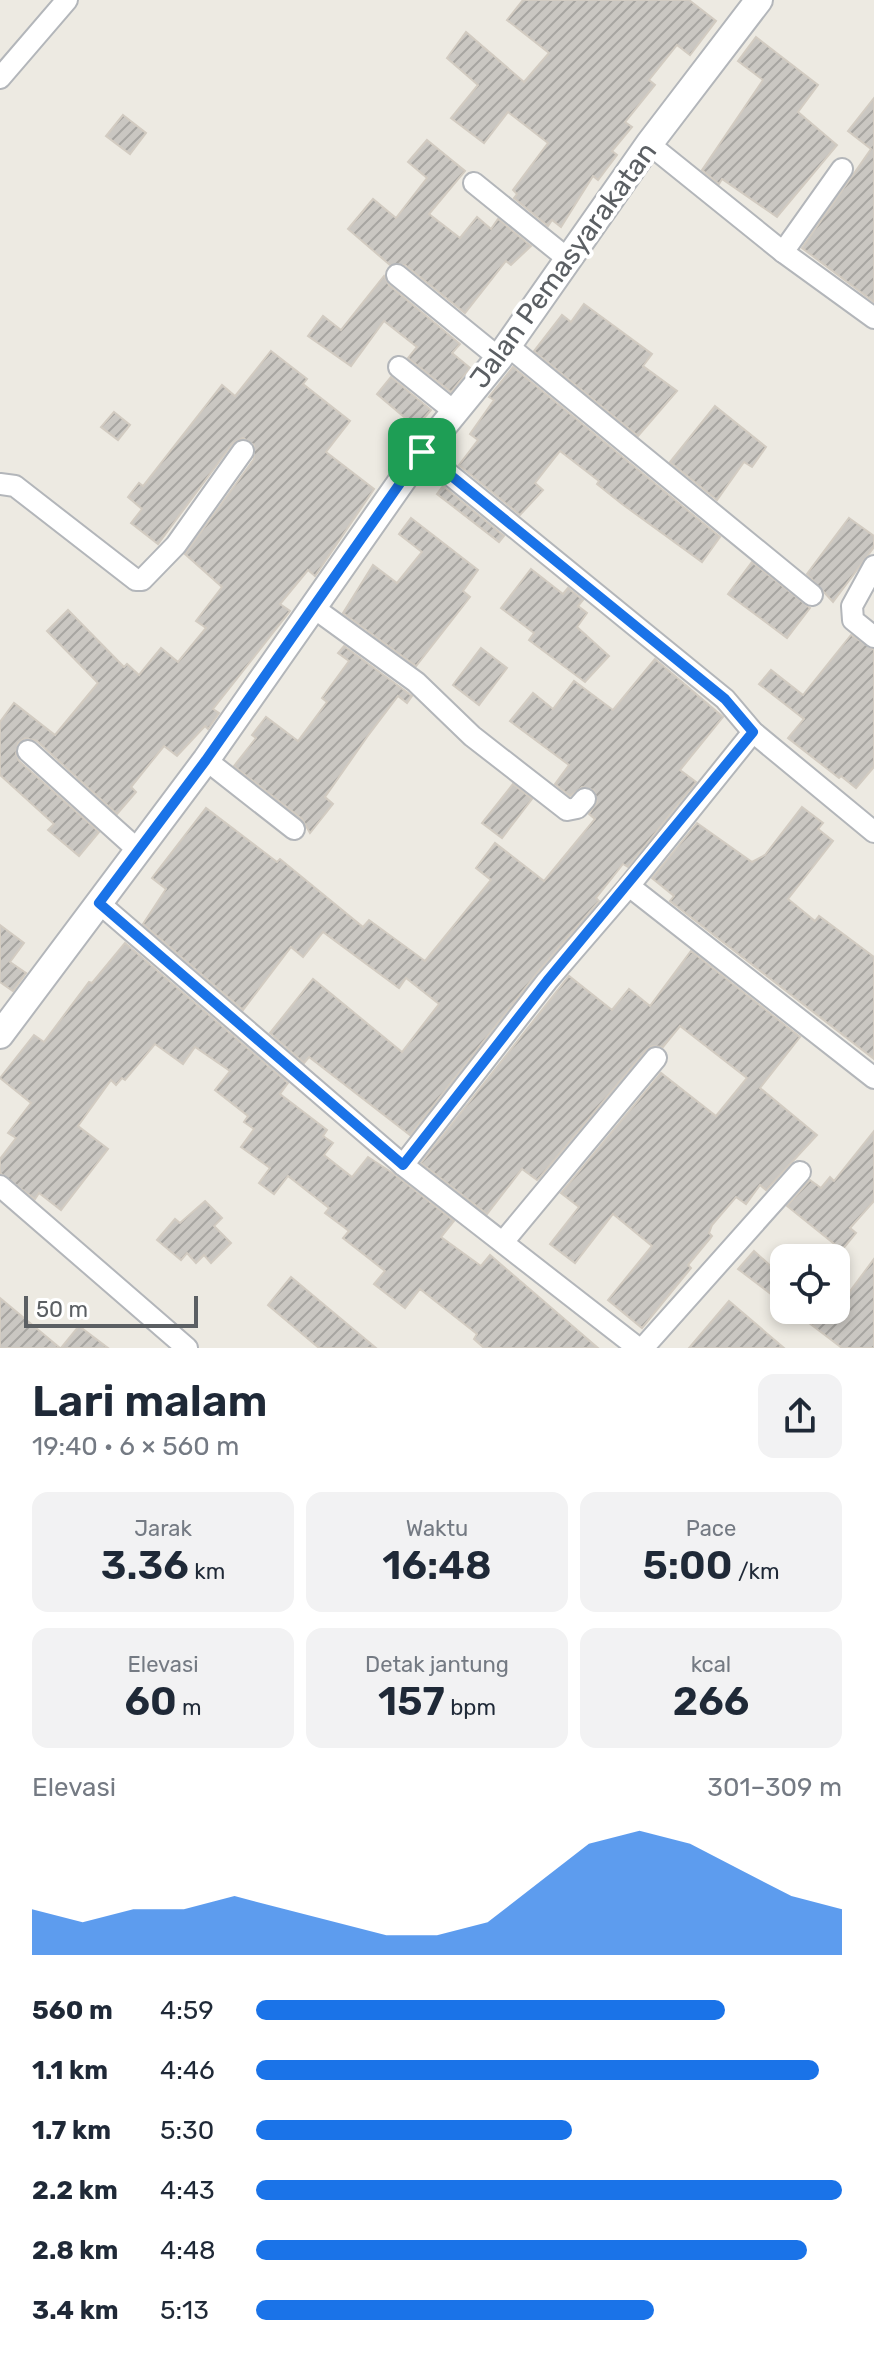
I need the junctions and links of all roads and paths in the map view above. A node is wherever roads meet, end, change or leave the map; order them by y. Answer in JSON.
{"nodes":[{"id":1,"x":67,"y":0,"type":"edge"},
{"id":2,"x":759,"y":0,"type":"edge"},
{"id":3,"x":0,"y":78,"type":"edge"},
{"id":4,"x":649,"y":144,"type":"junction"},
{"id":5,"x":842,"y":169,"type":"dead end"},
{"id":6,"x":474,"y":183,"type":"dead end"},
{"id":7,"x":783,"y":252,"type":"junction"},
{"id":8,"x":568,"y":259,"type":"junction"},
{"id":9,"x":397,"y":275,"type":"dead end"},
{"id":10,"x":874,"y":318,"type":"edge"},
{"id":11,"x":504,"y":352,"type":"junction"},
{"id":12,"x":399,"y":367,"type":"dead end"},
{"id":13,"x":455,"y":412,"type":"junction"},
{"id":14,"x":243,"y":451,"type":"dead end"},
{"id":15,"x":422,"y":452,"type":"junction"},
{"id":16,"x":0,"y":484,"type":"edge"},
{"id":17,"x":874,"y":566,"type":"edge"},
{"id":18,"x":812,"y":595,"type":"dead end"},
{"id":19,"x":314,"y":608,"type":"junction"},
{"id":20,"x":874,"y":637,"type":"edge"},
{"id":21,"x":753,"y":732,"type":"junction"},
{"id":22,"x":28,"y":751,"type":"dead end"},
{"id":23,"x":206,"y":760,"type":"junction"},
{"id":24,"x":585,"y":799,"type":"dead end"},
{"id":25,"x":294,"y":829,"type":"dead end"},
{"id":26,"x":874,"y":832,"type":"edge"},
{"id":27,"x":138,"y":850,"type":"junction"},
{"id":28,"x":629,"y":886,"type":"junction"},
{"id":29,"x":99,"y":903,"type":"junction"},
{"id":30,"x":0,"y":1035,"type":"edge"},
{"id":31,"x":656,"y":1058,"type":"dead end"},
{"id":32,"x":874,"y":1078,"type":"edge"},
{"id":33,"x":403,"y":1165,"type":"junction"},
{"id":34,"x":800,"y":1172,"type":"dead end"},
{"id":35,"x":0,"y":1186,"type":"edge"},
{"id":36,"x":503,"y":1242,"type":"junction"},
{"id":37,"x":187,"y":1348,"type":"edge"},
{"id":38,"x":640,"y":1348,"type":"edge"}],
"edges":[{"from":1,"to":3,"type":"street"},
{"from":2,"to":4,"type":"street","name":"Jalan Pemasyarakatan"},
{"from":4,"to":7,"type":"street"},
{"from":4,"to":8,"type":"street","name":"Jalan Pemasyarakatan"},
{"from":5,"to":7,"type":"street"},
{"from":6,"to":8,"type":"street"},
{"from":7,"to":10,"type":"street"},
{"from":8,"to":11,"type":"street","name":"Jalan Pemasyarakatan"},
{"from":9,"to":11,"type":"street"},
{"from":11,"to":13,"type":"street","name":"Jalan Pemasyarakatan"},
{"from":11,"to":18,"type":"street"},
{"from":12,"to":13,"type":"street"},
{"from":13,"to":15,"type":"street","name":"Jalan Pemasyarakatan"},
{"from":14,"to":16,"type":"street"},
{"from":15,"to":19,"type":"street","name":"Jalan Pemasyarakatan"},
{"from":15,"to":21,"type":"street"},
{"from":17,"to":20,"type":"street"},
{"from":19,"to":23,"type":"street","name":"Jalan Pemasyarakatan"},
{"from":19,"to":24,"type":"street"},
{"from":21,"to":26,"type":"street"},
{"from":21,"to":28,"type":"street"},
{"from":22,"to":27,"type":"street"},
{"from":23,"to":25,"type":"street"},
{"from":23,"to":27,"type":"street","name":"Jalan Pemasyarakatan"},
{"from":27,"to":29,"type":"street","name":"Jalan Pemasyarakatan"},
{"from":28,"to":32,"type":"street"},
{"from":28,"to":33,"type":"street"},
{"from":29,"to":30,"type":"street","name":"Jalan Pemasyarakatan"},
{"from":29,"to":33,"type":"street"},
{"from":31,"to":36,"type":"street"},
{"from":33,"to":36,"type":"street"},
{"from":34,"to":38,"type":"street"},
{"from":35,"to":37,"type":"street"},
{"from":36,"to":38,"type":"street"}]}
